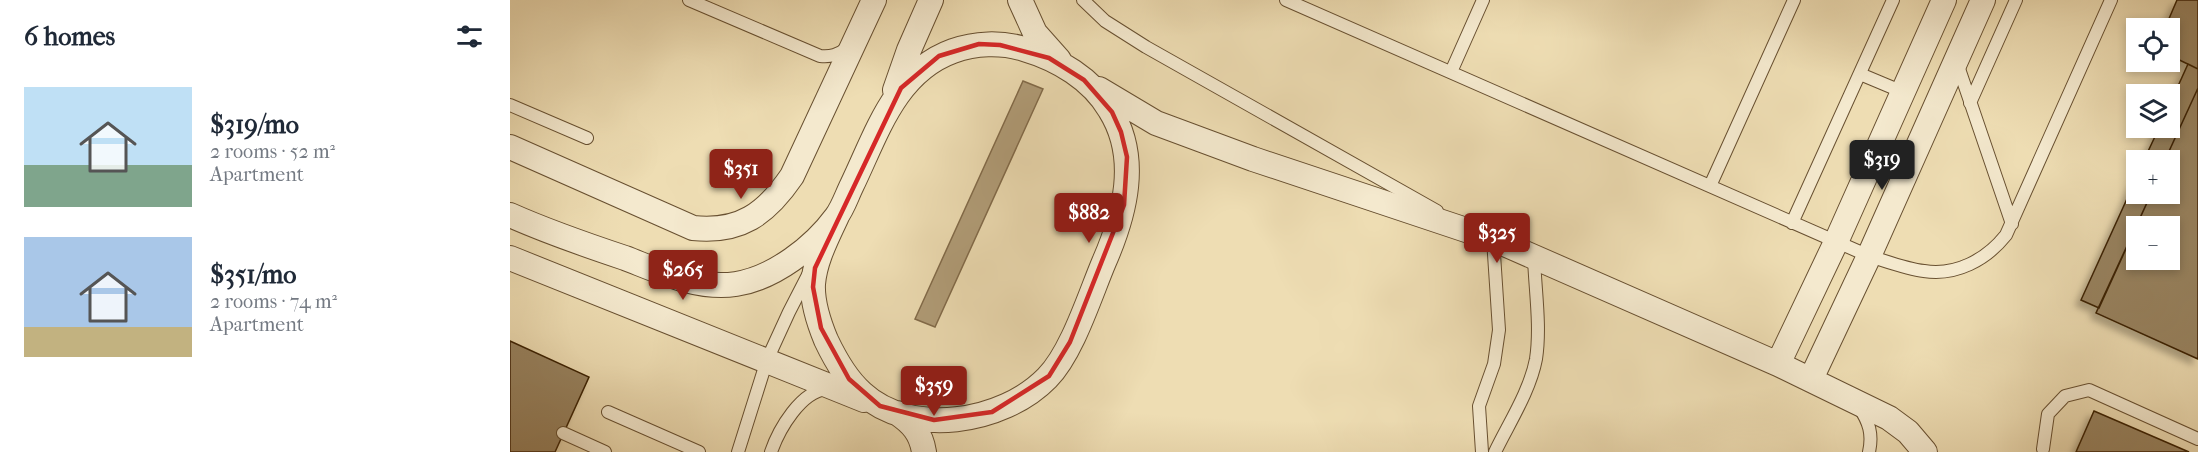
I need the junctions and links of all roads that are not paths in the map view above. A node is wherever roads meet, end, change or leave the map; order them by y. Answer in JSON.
{"nodes":[{"id":1,"x":689,"y":0,"type":"edge"},
{"id":2,"x":874,"y":0,"type":"edge"},
{"id":3,"x":931,"y":0,"type":"edge"},
{"id":4,"x":1020,"y":0,"type":"edge"},
{"id":5,"x":1083,"y":0,"type":"edge"},
{"id":6,"x":1286,"y":0,"type":"edge"},
{"id":7,"x":1483,"y":0,"type":"edge"},
{"id":8,"x":1794,"y":0,"type":"edge"},
{"id":9,"x":1893,"y":0,"type":"edge"},
{"id":10,"x":1944,"y":0,"type":"edge"},
{"id":11,"x":1983,"y":0,"type":"edge"},
{"id":12,"x":2016,"y":0,"type":"edge"},
{"id":13,"x":2111,"y":0,"type":"edge"},
{"id":14,"x":856,"y":38,"type":"junction"},
{"id":15,"x":1956,"y":61,"type":"junction"},
{"id":16,"x":1451,"y":72,"type":"junction"},
{"id":17,"x":1076,"y":74,"type":"junction"},
{"id":18,"x":1860,"y":74,"type":"junction"},
{"id":19,"x":1903,"y":92,"type":"junction"},
{"id":20,"x":1970,"y":103,"type":"junction"},
{"id":21,"x":510,"y":105,"type":"edge"},
{"id":22,"x":887,"y":112,"type":"junction"},
{"id":23,"x":587,"y":138,"type":"dead end"},
{"id":24,"x":510,"y":147,"type":"edge"},
{"id":25,"x":1710,"y":186,"type":"junction"},
{"id":26,"x":510,"y":215,"type":"edge"},
{"id":27,"x":837,"y":216,"type":"junction"},
{"id":28,"x":1792,"y":223,"type":"junction"},
{"id":29,"x":2012,"y":224,"type":"junction"},
{"id":30,"x":1486,"y":237,"type":"junction"},
{"id":31,"x":1836,"y":242,"type":"junction"},
{"id":32,"x":820,"y":252,"type":"junction"},
{"id":33,"x":1869,"y":256,"type":"junction"},
{"id":34,"x":1534,"y":257,"type":"junction"},
{"id":35,"x":510,"y":258,"type":"edge"},
{"id":36,"x":767,"y":360,"type":"junction"},
{"id":37,"x":1778,"y":364,"type":"junction"},
{"id":38,"x":1811,"y":379,"type":"junction"},
{"id":39,"x":836,"y":388,"type":"junction"},
{"id":40,"x":1850,"y":397,"type":"junction"},
{"id":41,"x":888,"y":410,"type":"junction"},
{"id":42,"x":608,"y":412,"type":"dead end"},
{"id":43,"x":563,"y":434,"type":"dead end"},
{"id":44,"x":2198,"y":439,"type":"edge"},
{"id":45,"x":2043,"y":449,"type":"dead end"},
{"id":46,"x":605,"y":452,"type":"edge"},
{"id":47,"x":699,"y":452,"type":"edge"},
{"id":48,"x":738,"y":452,"type":"edge"},
{"id":49,"x":771,"y":452,"type":"edge"},
{"id":50,"x":924,"y":452,"type":"edge"},
{"id":51,"x":1482,"y":452,"type":"edge"},
{"id":52,"x":1495,"y":452,"type":"edge"},
{"id":53,"x":1869,"y":452,"type":"edge"},
{"id":54,"x":1925,"y":452,"type":"edge"}],
"edges":[{"from":1,"to":14,"type":"lane"},
{"from":2,"to":14,"type":"street"},
{"from":3,"to":22,"type":"street"},
{"from":4,"to":17,"type":"street"},
{"from":5,"to":30,"type":"lane"},
{"from":6,"to":16,"type":"lane"},
{"from":7,"to":16,"type":"lane"},
{"from":8,"to":25,"type":"lane"},
{"from":9,"to":18,"type":"lane"},
{"from":10,"to":19,"type":"street"},
{"from":11,"to":15,"type":"street"},
{"from":12,"to":20,"type":"lane"},
{"from":13,"to":29,"type":"lane"},
{"from":14,"to":24,"type":"street"},
{"from":15,"to":20,"type":"lane"},
{"from":15,"to":33,"type":"street"},
{"from":16,"to":25,"type":"lane"},
{"from":17,"to":22,"type":"street"},
{"from":17,"to":30,"type":"street"},
{"from":17,"to":41,"type":"street"},
{"from":18,"to":19,"type":"lane"},
{"from":18,"to":28,"type":"lane"},
{"from":19,"to":31,"type":"street"},
{"from":20,"to":29,"type":"lane"},
{"from":21,"to":23,"type":"lane"},
{"from":22,"to":27,"type":"street"},
{"from":25,"to":28,"type":"lane"},
{"from":26,"to":27,"type":"street"},
{"from":27,"to":32,"type":"street"},
{"from":28,"to":31,"type":"lane"},
{"from":29,"to":33,"type":"lane"},
{"from":30,"to":34,"type":"street"},
{"from":30,"to":51,"type":"lane"},
{"from":31,"to":33,"type":"lane"},
{"from":31,"to":37,"type":"street"},
{"from":32,"to":36,"type":"lane"},
{"from":32,"to":41,"type":"street"},
{"from":33,"to":38,"type":"street"},
{"from":34,"to":37,"type":"street"},
{"from":34,"to":52,"type":"lane"},
{"from":35,"to":36,"type":"street"},
{"from":36,"to":39,"type":"street"},
{"from":36,"to":48,"type":"lane"},
{"from":37,"to":38,"type":"street"},
{"from":38,"to":40,"type":"street"},
{"from":39,"to":41,"type":"street"},
{"from":39,"to":49,"type":"lane"},
{"from":40,"to":53,"type":"lane"},
{"from":40,"to":54,"type":"street"},
{"from":41,"to":50,"type":"street"},
{"from":42,"to":47,"type":"lane"},
{"from":43,"to":46,"type":"lane"},
{"from":44,"to":45,"type":"lane"}]}
